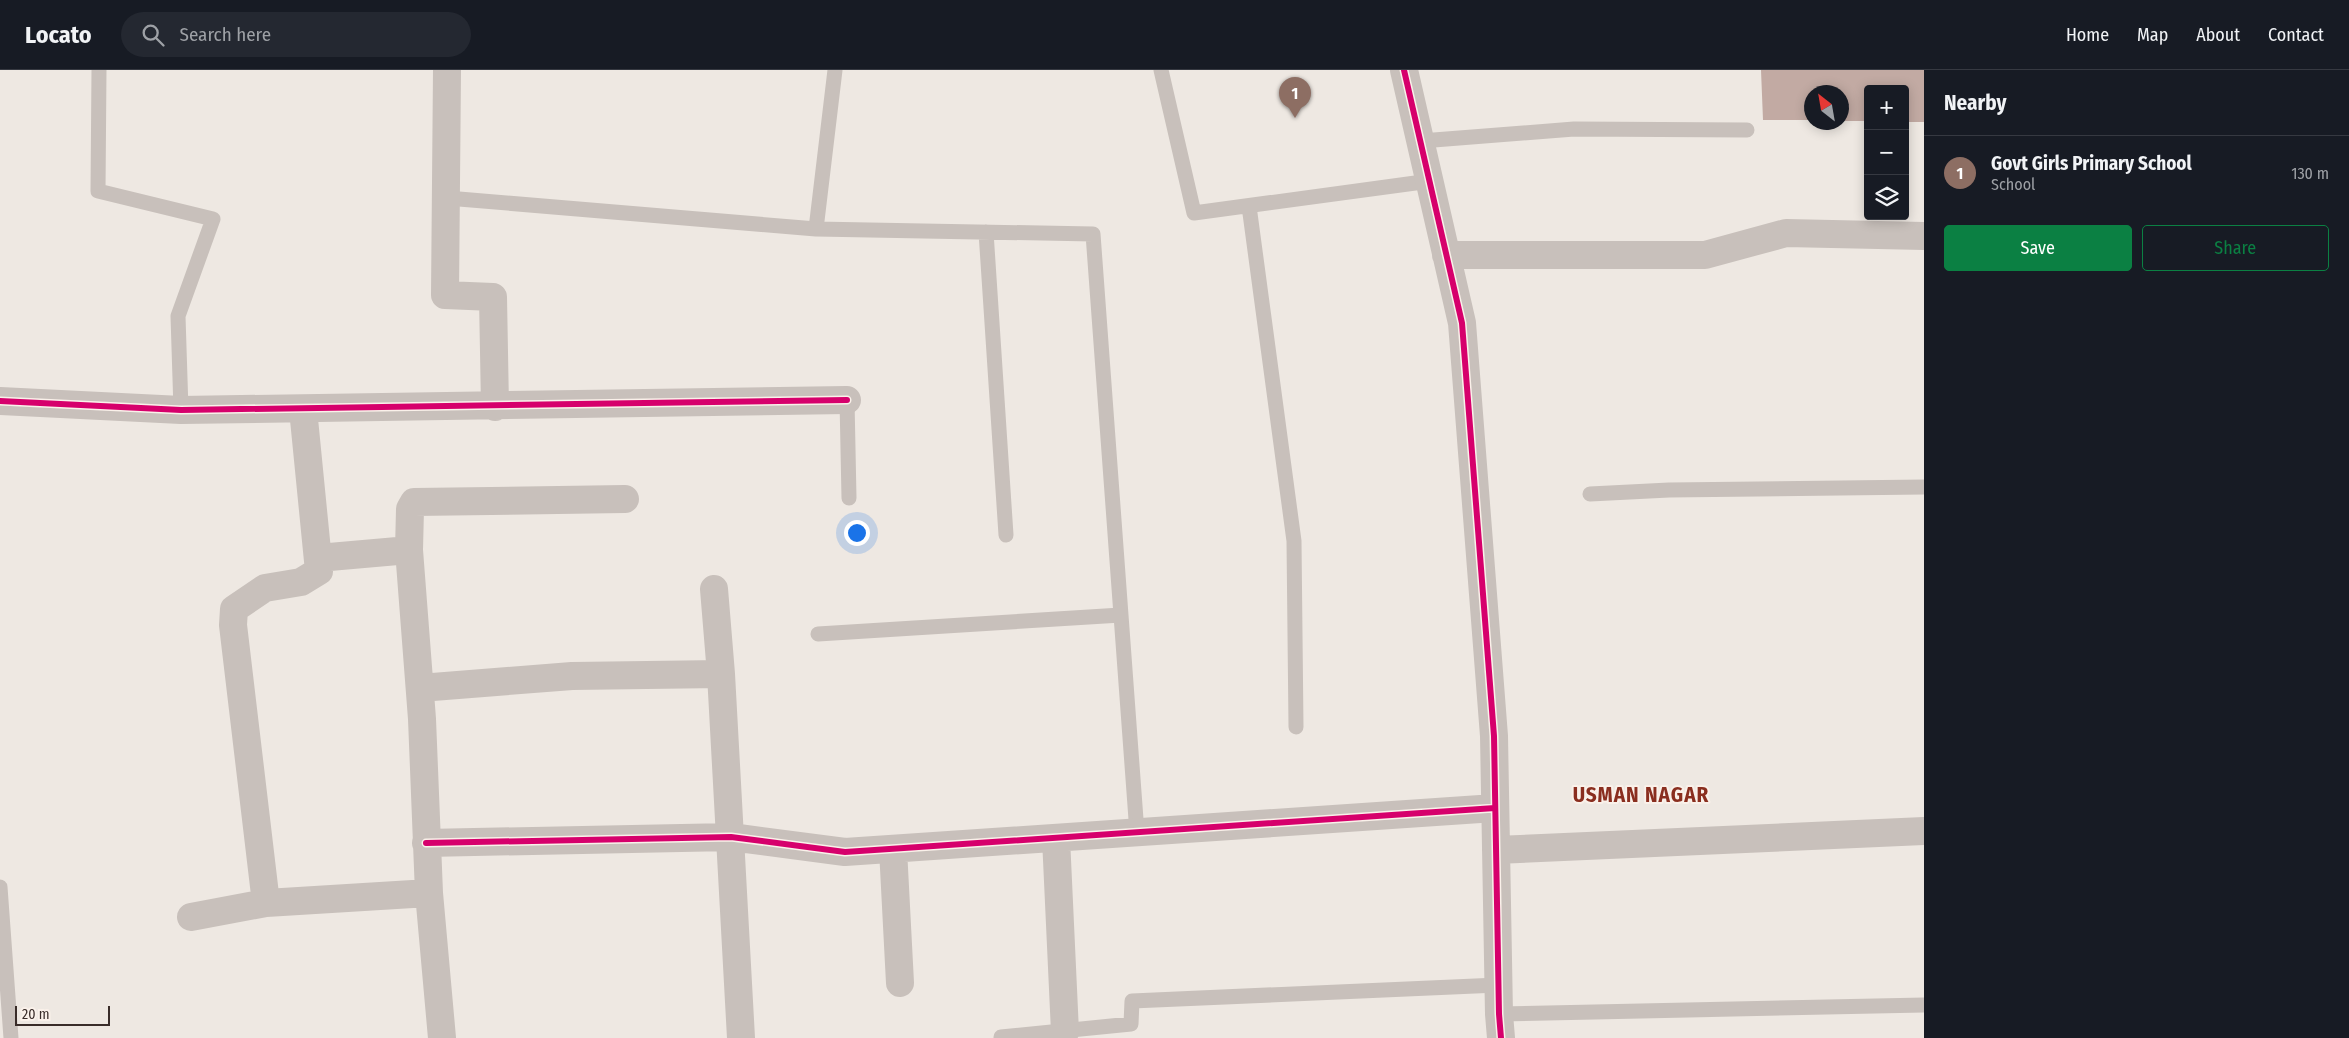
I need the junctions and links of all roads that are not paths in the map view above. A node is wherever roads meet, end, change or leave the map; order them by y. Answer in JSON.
{"nodes":[{"id":1,"x":99,"y":70,"type":"edge"},
{"id":2,"x":447,"y":70,"type":"edge"},
{"id":3,"x":835,"y":70,"type":"edge"},
{"id":4,"x":1161,"y":70,"type":"edge"},
{"id":5,"x":1404,"y":70,"type":"edge"},
{"id":6,"x":1747,"y":130,"type":"dead end"},
{"id":7,"x":1420,"y":141,"type":"junction"},
{"id":8,"x":1430,"y":181,"type":"junction"},
{"id":9,"x":447,"y":198,"type":"junction"},
{"id":10,"x":1249,"y":206,"type":"junction"},
{"id":11,"x":816,"y":229,"type":"junction"},
{"id":12,"x":986,"y":232,"type":"junction"},
{"id":13,"x":1924,"y":236,"type":"edge"},
{"id":14,"x":1446,"y":255,"type":"junction"},
{"id":15,"x":847,"y":400,"type":"joint"},
{"id":16,"x":0,"y":401,"type":"edge"},
{"id":17,"x":495,"y":407,"type":"junction"},
{"id":18,"x":303,"y":409,"type":"junction"},
{"id":19,"x":181,"y":410,"type":"junction"},
{"id":20,"x":1924,"y":487,"type":"edge"},
{"id":21,"x":1590,"y":494,"type":"dead end"},
{"id":22,"x":849,"y":498,"type":"dead end"},
{"id":23,"x":625,"y":499,"type":"dead end"},
{"id":24,"x":1006,"y":535,"type":"dead end"},
{"id":25,"x":410,"y":550,"type":"junction"},
{"id":26,"x":318,"y":558,"type":"junction"},
{"id":27,"x":714,"y":589,"type":"dead end"},
{"id":28,"x":1121,"y":615,"type":"junction"},
{"id":29,"x":818,"y":634,"type":"dead end"},
{"id":30,"x":721,"y":674,"type":"junction"},
{"id":31,"x":420,"y":688,"type":"junction"},
{"id":32,"x":1296,"y":727,"type":"dead end"},
{"id":33,"x":1495,"y":808,"type":"junction"},
{"id":34,"x":1924,"y":831,"type":"edge"},
{"id":35,"x":1137,"y":832,"type":"junction"},
{"id":36,"x":731,"y":837,"type":"junction"},
{"id":37,"x":1056,"y":838,"type":"junction"},
{"id":38,"x":426,"y":843,"type":"junction"},
{"id":39,"x":893,"y":849,"type":"junction"},
{"id":40,"x":1496,"y":850,"type":"junction"},
{"id":41,"x":0,"y":886,"type":"edge"},
{"id":42,"x":428,"y":893,"type":"junction"},
{"id":43,"x":266,"y":903,"type":"junction"},
{"id":44,"x":192,"y":917,"type":"dead end"},
{"id":45,"x":900,"y":983,"type":"dead end"},
{"id":46,"x":1498,"y":985,"type":"junction"},
{"id":47,"x":1924,"y":1006,"type":"edge"},
{"id":48,"x":1500,"y":1026,"type":"edge"},
{"id":49,"x":1065,"y":1032,"type":"junction"},
{"id":50,"x":1001,"y":1037,"type":"edge"},
{"id":51,"x":10,"y":1038,"type":"edge"},
{"id":52,"x":442,"y":1038,"type":"edge"},
{"id":53,"x":741,"y":1038,"type":"edge"}],
"edges":[{"from":1,"to":19,"type":"lane"},
{"from":2,"to":9,"type":"street"},
{"from":3,"to":11,"type":"lane"},
{"from":4,"to":10,"type":"lane"},
{"from":5,"to":7,"type":"street"},
{"from":6,"to":7,"type":"lane"},
{"from":7,"to":8,"type":"street"},
{"from":8,"to":10,"type":"lane"},
{"from":8,"to":14,"type":"street"},
{"from":9,"to":11,"type":"lane"},
{"from":9,"to":17,"type":"street"},
{"from":10,"to":32,"type":"lane"},
{"from":11,"to":12,"type":"lane"},
{"from":12,"to":24,"type":"lane"},
{"from":12,"to":28,"type":"lane"},
{"from":13,"to":14,"type":"street"},
{"from":14,"to":33,"type":"street"},
{"from":15,"to":17,"type":"street"},
{"from":15,"to":22,"type":"lane"},
{"from":16,"to":19,"type":"street"},
{"from":17,"to":18,"type":"street"},
{"from":18,"to":19,"type":"street"},
{"from":18,"to":26,"type":"street"},
{"from":20,"to":21,"type":"lane"},
{"from":23,"to":25,"type":"street"},
{"from":25,"to":26,"type":"street"},
{"from":25,"to":31,"type":"street"},
{"from":26,"to":43,"type":"street"},
{"from":27,"to":30,"type":"street"},
{"from":28,"to":29,"type":"lane"},
{"from":28,"to":35,"type":"lane"},
{"from":30,"to":31,"type":"street"},
{"from":30,"to":36,"type":"street"},
{"from":31,"to":38,"type":"street"},
{"from":33,"to":35,"type":"street"},
{"from":33,"to":40,"type":"street"},
{"from":34,"to":40,"type":"street"},
{"from":35,"to":37,"type":"street"},
{"from":36,"to":38,"type":"street"},
{"from":36,"to":39,"type":"street"},
{"from":36,"to":53,"type":"street"},
{"from":37,"to":39,"type":"street"},
{"from":37,"to":49,"type":"street"},
{"from":38,"to":42,"type":"street"},
{"from":39,"to":45,"type":"street"},
{"from":40,"to":46,"type":"street"},
{"from":41,"to":51,"type":"lane"},
{"from":42,"to":43,"type":"street"},
{"from":42,"to":52,"type":"street"},
{"from":43,"to":44,"type":"street"},
{"from":46,"to":48,"type":"street"},
{"from":46,"to":49,"type":"lane"},
{"from":47,"to":48,"type":"lane"},
{"from":49,"to":50,"type":"lane"}]}
